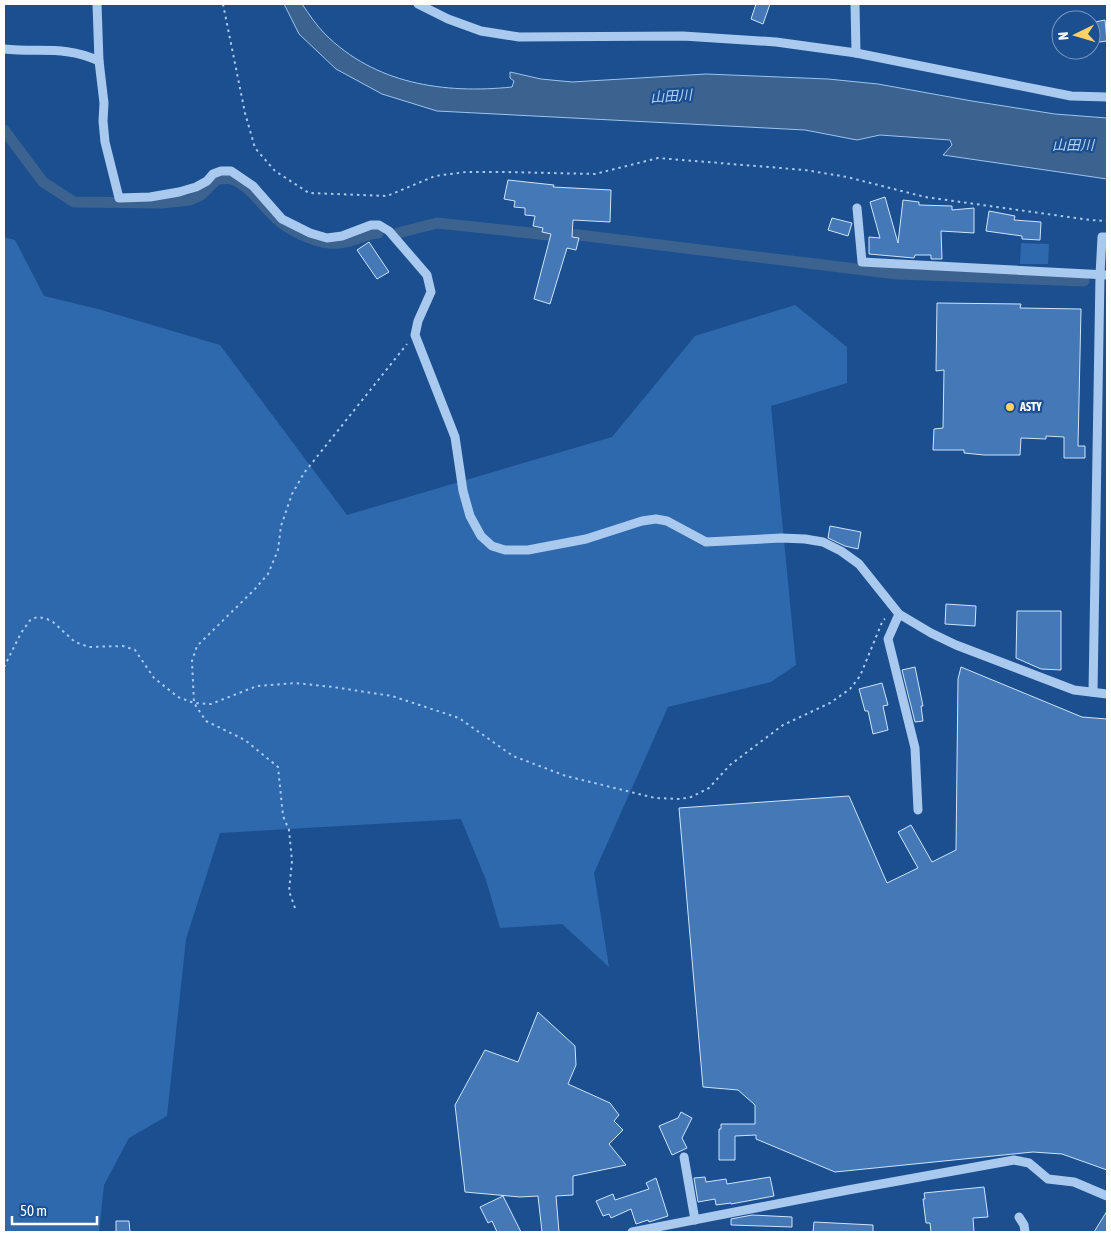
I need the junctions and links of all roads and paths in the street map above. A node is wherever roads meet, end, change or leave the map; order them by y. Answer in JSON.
{"nodes":[{"id":1,"x":98,"y":4,"type":"edge"},
{"id":2,"x":223,"y":4,"type":"edge"},
{"id":3,"x":418,"y":4,"type":"edge"},
{"id":4,"x":855,"y":4,"type":"edge"},
{"id":5,"x":4,"y":49,"type":"edge"},
{"id":6,"x":856,"y":52,"type":"junction"},
{"id":7,"x":99,"y":61,"type":"junction"},
{"id":8,"x":1107,"y":97,"type":"edge"},
{"id":9,"x":857,"y":208,"type":"dead end"},
{"id":10,"x":1107,"y":221,"type":"edge"},
{"id":11,"x":1107,"y":237,"type":"edge"},
{"id":12,"x":1103,"y":275,"type":"edge"},
{"id":13,"x":415,"y":335,"type":"junction"},
{"id":14,"x":899,"y":614,"type":"junction"},
{"id":15,"x":4,"y":667,"type":"edge"},
{"id":16,"x":1093,"y":692,"type":"junction"},
{"id":17,"x":1107,"y":694,"type":"edge"},
{"id":18,"x":194,"y":703,"type":"junction"},
{"id":19,"x":918,"y":810,"type":"dead end"},
{"id":20,"x":295,"y":908,"type":"dead end"},
{"id":21,"x":684,"y":1157,"type":"dead end"},
{"id":22,"x":1107,"y":1196,"type":"edge"},
{"id":23,"x":1020,"y":1217,"type":"dead end"},
{"id":24,"x":696,"y":1220,"type":"junction"},
{"id":25,"x":632,"y":1232,"type":"edge"},
{"id":26,"x":1025,"y":1232,"type":"edge"}],
"edges":[{"from":1,"to":7,"type":"street"},
{"from":2,"to":10,"type":"path"},
{"from":3,"to":6,"type":"street"},
{"from":4,"to":6,"type":"street"},
{"from":5,"to":7,"type":"street"},
{"from":6,"to":8,"type":"street"},
{"from":7,"to":13,"type":"street"},
{"from":9,"to":12,"type":"street"},
{"from":11,"to":12,"type":"street"},
{"from":12,"to":16,"type":"street"},
{"from":13,"to":14,"type":"street"},
{"from":13,"to":18,"type":"path"},
{"from":14,"to":16,"type":"street"},
{"from":14,"to":18,"type":"path"},
{"from":14,"to":19,"type":"street"},
{"from":15,"to":18,"type":"path"},
{"from":16,"to":17,"type":"street"},
{"from":18,"to":20,"type":"path"},
{"from":21,"to":24,"type":"street"},
{"from":22,"to":24,"type":"street"},
{"from":23,"to":26,"type":"street"},
{"from":24,"to":25,"type":"street"}]}
